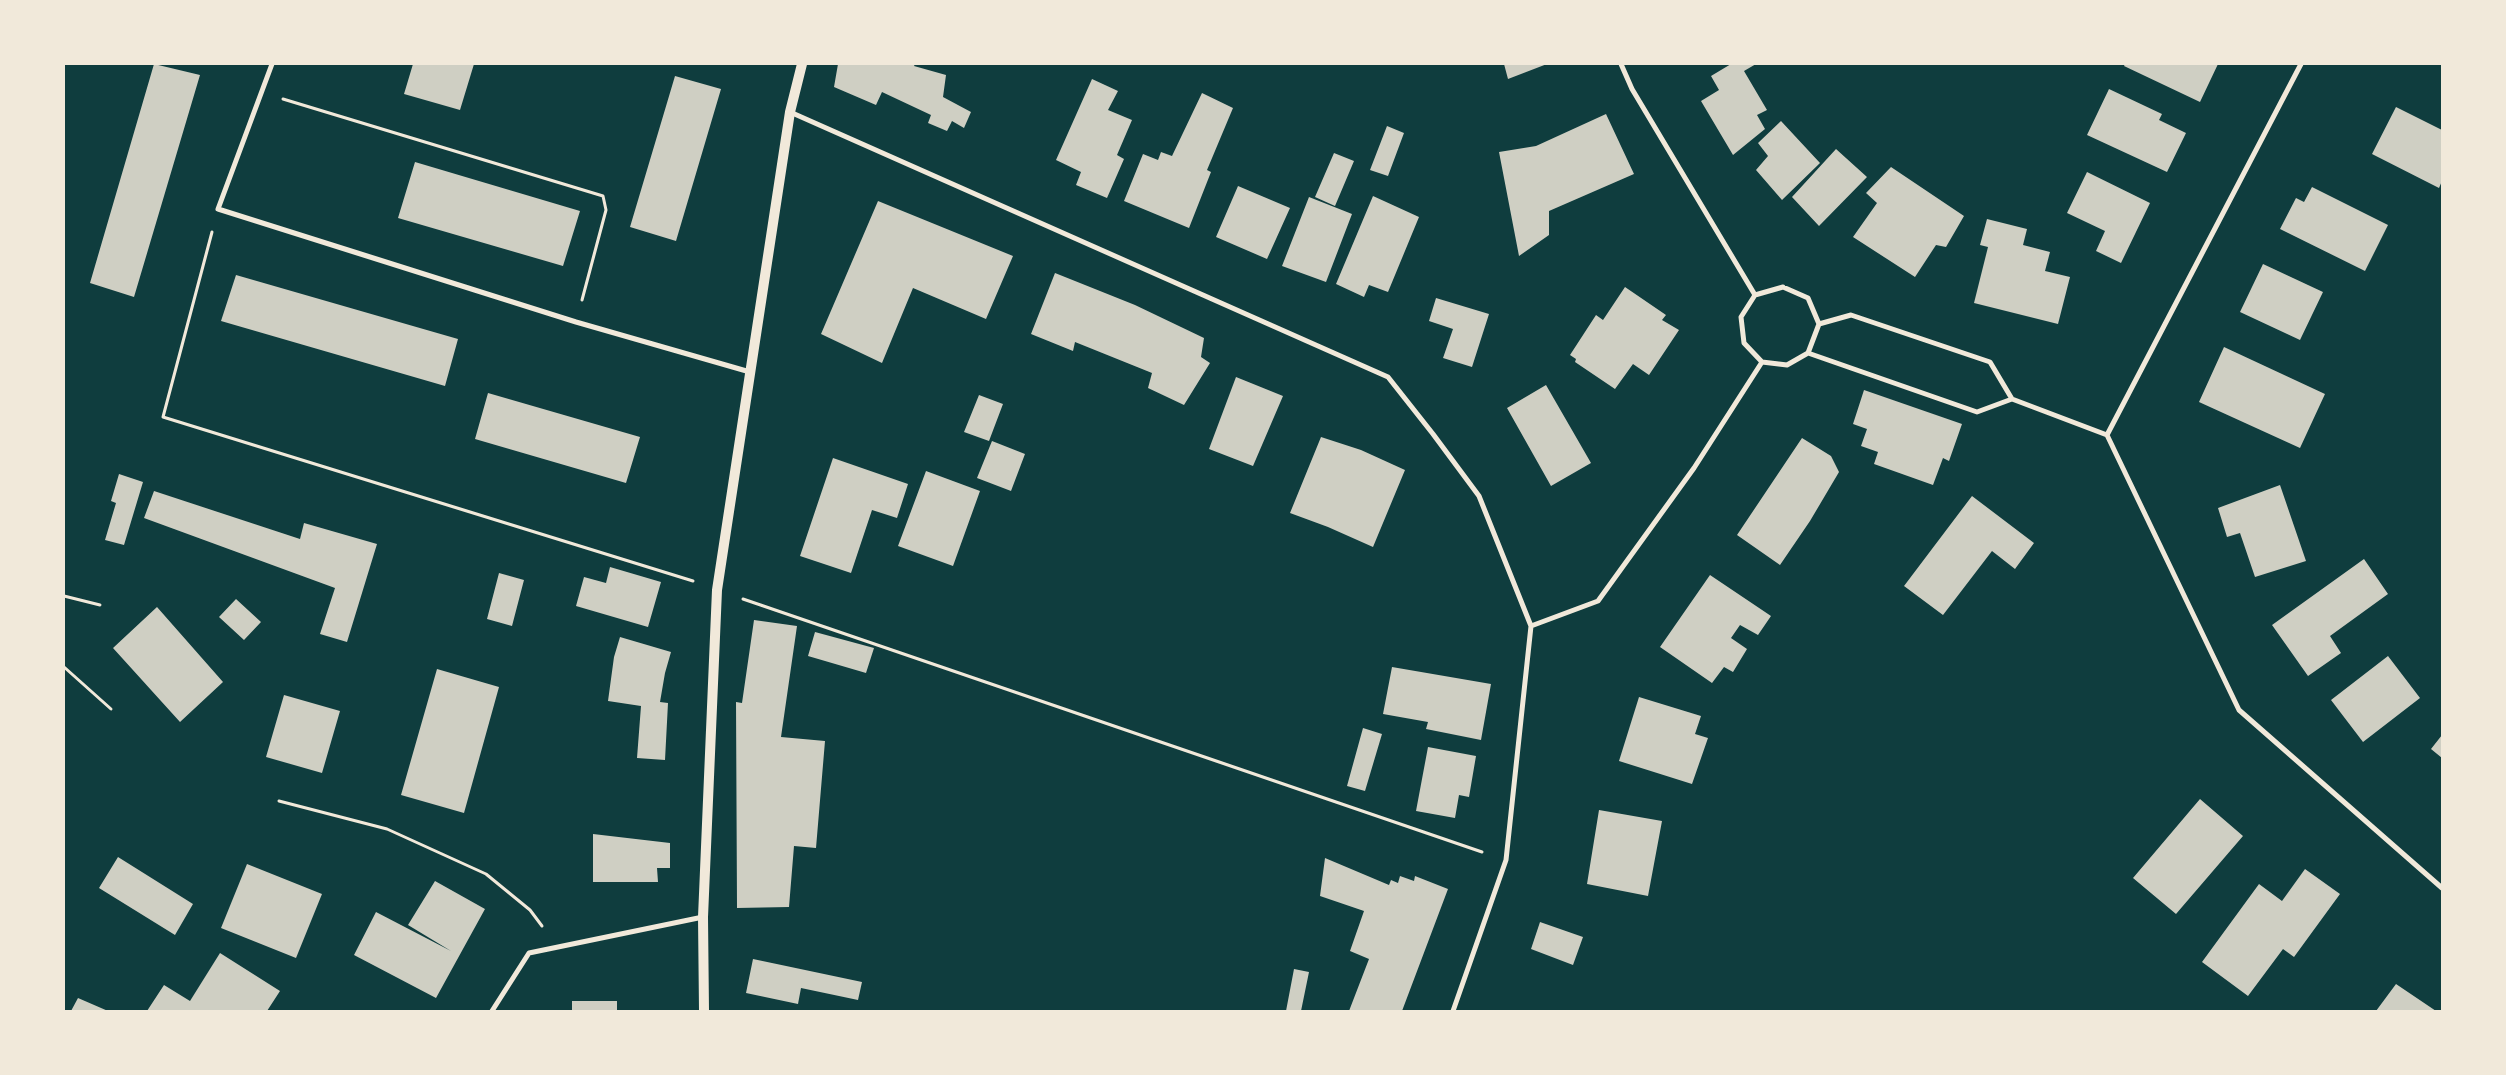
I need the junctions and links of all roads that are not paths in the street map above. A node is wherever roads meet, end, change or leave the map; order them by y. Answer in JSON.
{"nodes":[{"id":1,"x":272,"y":64,"type":"edge"},
{"id":2,"x":802,"y":64,"type":"edge"},
{"id":3,"x":1621,"y":64,"type":"edge"},
{"id":4,"x":2301,"y":64,"type":"edge"},
{"id":5,"x":790,"y":112,"type":"junction"},
{"id":6,"x":1755,"y":295,"type":"junction"},
{"id":7,"x":1819,"y":324,"type":"junction"},
{"id":8,"x":1808,"y":353,"type":"junction"},
{"id":9,"x":1762,"y":362,"type":"junction"},
{"id":10,"x":750,"y":372,"type":"junction"},
{"id":11,"x":2012,"y":399,"type":"junction"},
{"id":12,"x":2107,"y":435,"type":"junction"},
{"id":13,"x":1531,"y":626,"type":"junction"},
{"id":14,"x":2442,"y":888,"type":"edge"},
{"id":15,"x":703,"y":917,"type":"junction"},
{"id":16,"x":492,"y":1011,"type":"edge"},
{"id":17,"x":704,"y":1011,"type":"edge"},
{"id":18,"x":1454,"y":1011,"type":"edge"}],
"edges":[{"from":1,"to":10,"type":"street"},
{"from":2,"to":5,"type":"main road"},
{"from":3,"to":6,"type":"street"},
{"from":4,"to":12,"type":"street"},
{"from":5,"to":10,"type":"main road"},
{"from":5,"to":13,"type":"street"},
{"from":6,"to":7,"type":"street"},
{"from":6,"to":9,"type":"street"},
{"from":7,"to":8,"type":"street"},
{"from":7,"to":11,"type":"street"},
{"from":8,"to":9,"type":"street"},
{"from":8,"to":11,"type":"street"},
{"from":9,"to":13,"type":"street"},
{"from":10,"to":15,"type":"main road"},
{"from":11,"to":12,"type":"street"},
{"from":12,"to":14,"type":"street"},
{"from":13,"to":18,"type":"street"},
{"from":15,"to":16,"type":"street"},
{"from":15,"to":17,"type":"main road"}]}
